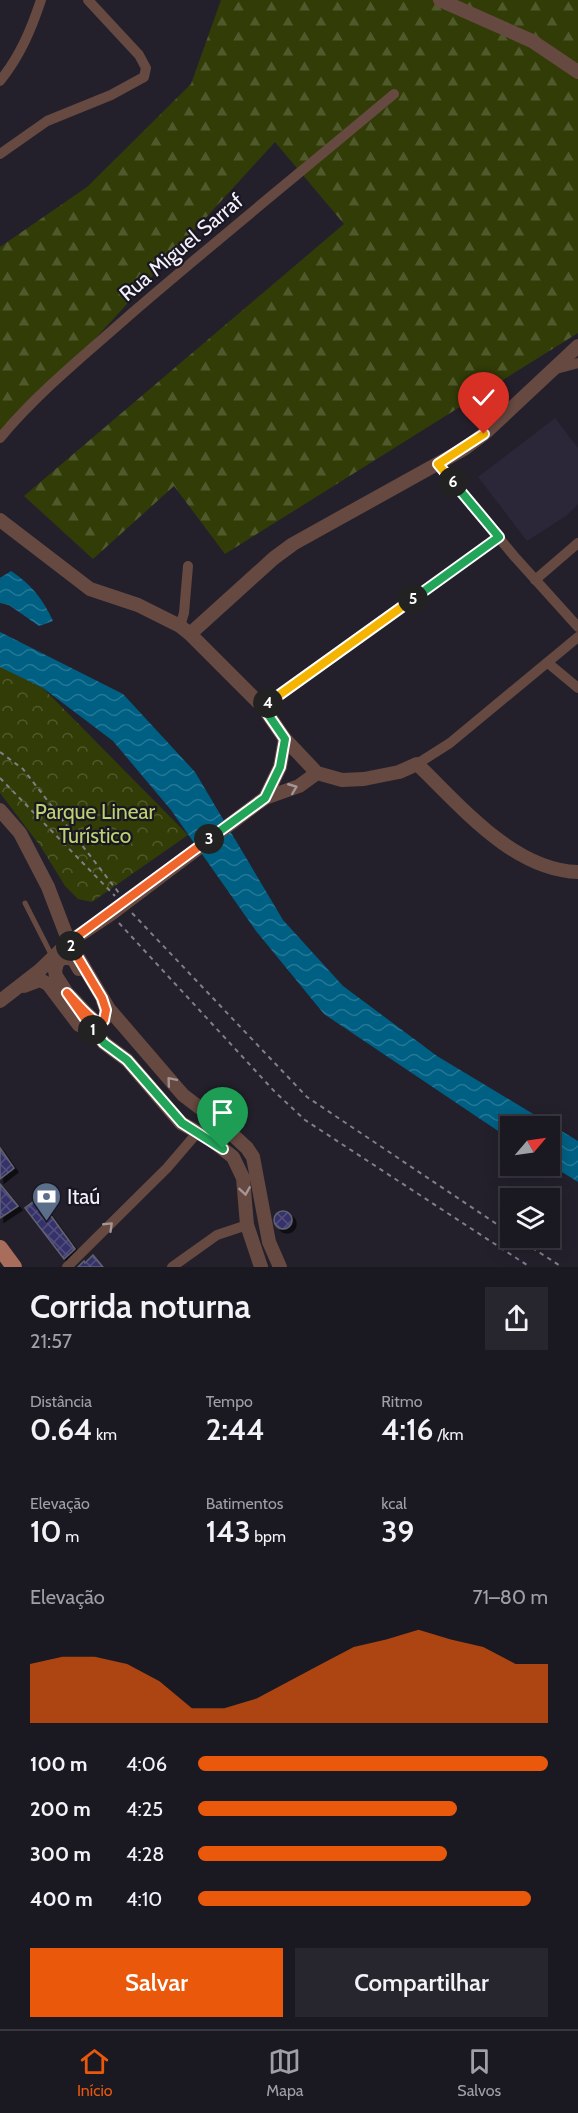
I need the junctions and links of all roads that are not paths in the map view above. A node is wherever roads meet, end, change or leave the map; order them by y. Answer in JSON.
{"nodes":[{"id":1,"x":40,"y":0,"type":"edge"},
{"id":2,"x":88,"y":0,"type":"edge"},
{"id":3,"x":440,"y":0,"type":"edge"},
{"id":4,"x":578,"y":72,"type":"edge"},
{"id":5,"x":0,"y":81,"type":"edge"},
{"id":6,"x":393,"y":94,"type":"dead end"},
{"id":7,"x":0,"y":154,"type":"edge"},
{"id":8,"x":578,"y":346,"type":"edge"},
{"id":9,"x":578,"y":363,"type":"edge"},
{"id":10,"x":555,"y":369,"type":"junction"},
{"id":11,"x":0,"y":438,"type":"edge"},
{"id":12,"x":438,"y":464,"type":"junction"},
{"id":13,"x":0,"y":519,"type":"edge"},
{"id":14,"x":499,"y":537,"type":"junction"},
{"id":15,"x":578,"y":543,"type":"edge"},
{"id":16,"x":188,"y":566,"type":"dead end"},
{"id":17,"x":535,"y":580,"type":"junction"},
{"id":18,"x":578,"y":627,"type":"edge"},
{"id":19,"x":185,"y":630,"type":"junction"},
{"id":20,"x":578,"y":637,"type":"edge"},
{"id":21,"x":548,"y":663,"type":"junction"},
{"id":22,"x":578,"y":688,"type":"edge"},
{"id":23,"x":263,"y":707,"type":"junction"},
{"id":24,"x":285,"y":739,"type":"junction"},
{"id":25,"x":417,"y":764,"type":"junction"},
{"id":26,"x":317,"y":773,"type":"junction"},
{"id":27,"x":262,"y":800,"type":"junction"},
{"id":28,"x":0,"y":810,"type":"edge"},
{"id":29,"x":578,"y":872,"type":"edge"},
{"id":30,"x":25,"y":903,"type":"dead end"},
{"id":31,"x":69,"y":942,"type":"junction"},
{"id":32,"x":52,"y":957,"type":"junction"},
{"id":33,"x":16,"y":989,"type":"junction"},
{"id":34,"x":67,"y":993,"type":"junction"},
{"id":35,"x":102,"y":998,"type":"junction"},
{"id":36,"x":0,"y":1001,"type":"edge"},
{"id":37,"x":104,"y":1043,"type":"junction"},
{"id":38,"x":197,"y":1133,"type":"junction"},
{"id":39,"x":247,"y":1224,"type":"junction"},
{"id":40,"x":0,"y":1248,"type":"edge"},
{"id":41,"x":14,"y":1267,"type":"edge"},
{"id":42,"x":67,"y":1267,"type":"edge"},
{"id":43,"x":172,"y":1267,"type":"edge"},
{"id":44,"x":261,"y":1267,"type":"edge"},
{"id":45,"x":279,"y":1267,"type":"edge"}],
"edges":[{"from":1,"to":5,"type":"street"},
{"from":2,"to":7,"type":"street"},
{"from":3,"to":4,"type":"street"},
{"from":6,"to":11,"type":"street","name":"Rua Miguel Sarraf"},
{"from":8,"to":10,"type":"street"},
{"from":9,"to":10,"type":"street"},
{"from":10,"to":12,"type":"street"},
{"from":12,"to":14,"type":"street"},
{"from":12,"to":19,"type":"street"},
{"from":13,"to":19,"type":"street"},
{"from":14,"to":17,"type":"street"},
{"from":14,"to":23,"type":"street"},
{"from":15,"to":17,"type":"street"},
{"from":16,"to":19,"type":"street"},
{"from":17,"to":18,"type":"street"},
{"from":19,"to":23,"type":"street"},
{"from":20,"to":21,"type":"street"},
{"from":21,"to":22,"type":"street"},
{"from":21,"to":25,"type":"street"},
{"from":23,"to":24,"type":"street"},
{"from":24,"to":26,"type":"street"},
{"from":24,"to":27,"type":"street"},
{"from":25,"to":26,"type":"street"},
{"from":25,"to":29,"type":"street"},
{"from":27,"to":26,"type":"street","one_way":true},
{"from":27,"to":31,"type":"street"},
{"from":28,"to":31,"type":"street"},
{"from":30,"to":32,"type":"lane"},
{"from":31,"to":32,"type":"street"},
{"from":31,"to":35,"type":"street"},
{"from":32,"to":33,"type":"street"},
{"from":33,"to":36,"type":"street"},
{"from":33,"to":37,"type":"street"},
{"from":34,"to":35,"type":"street"},
{"from":34,"to":35,"type":"street"},
{"from":34,"to":37,"type":"street"},
{"from":45,"to":35,"type":"street","one_way":true},
{"from":37,"to":38,"type":"street"},
{"from":38,"to":39,"type":"street","one_way":true},
{"from":42,"to":38,"type":"street","one_way":true},
{"from":39,"to":43,"type":"street"},
{"from":39,"to":44,"type":"street"},
{"from":40,"to":41,"type":"main road"}]}
